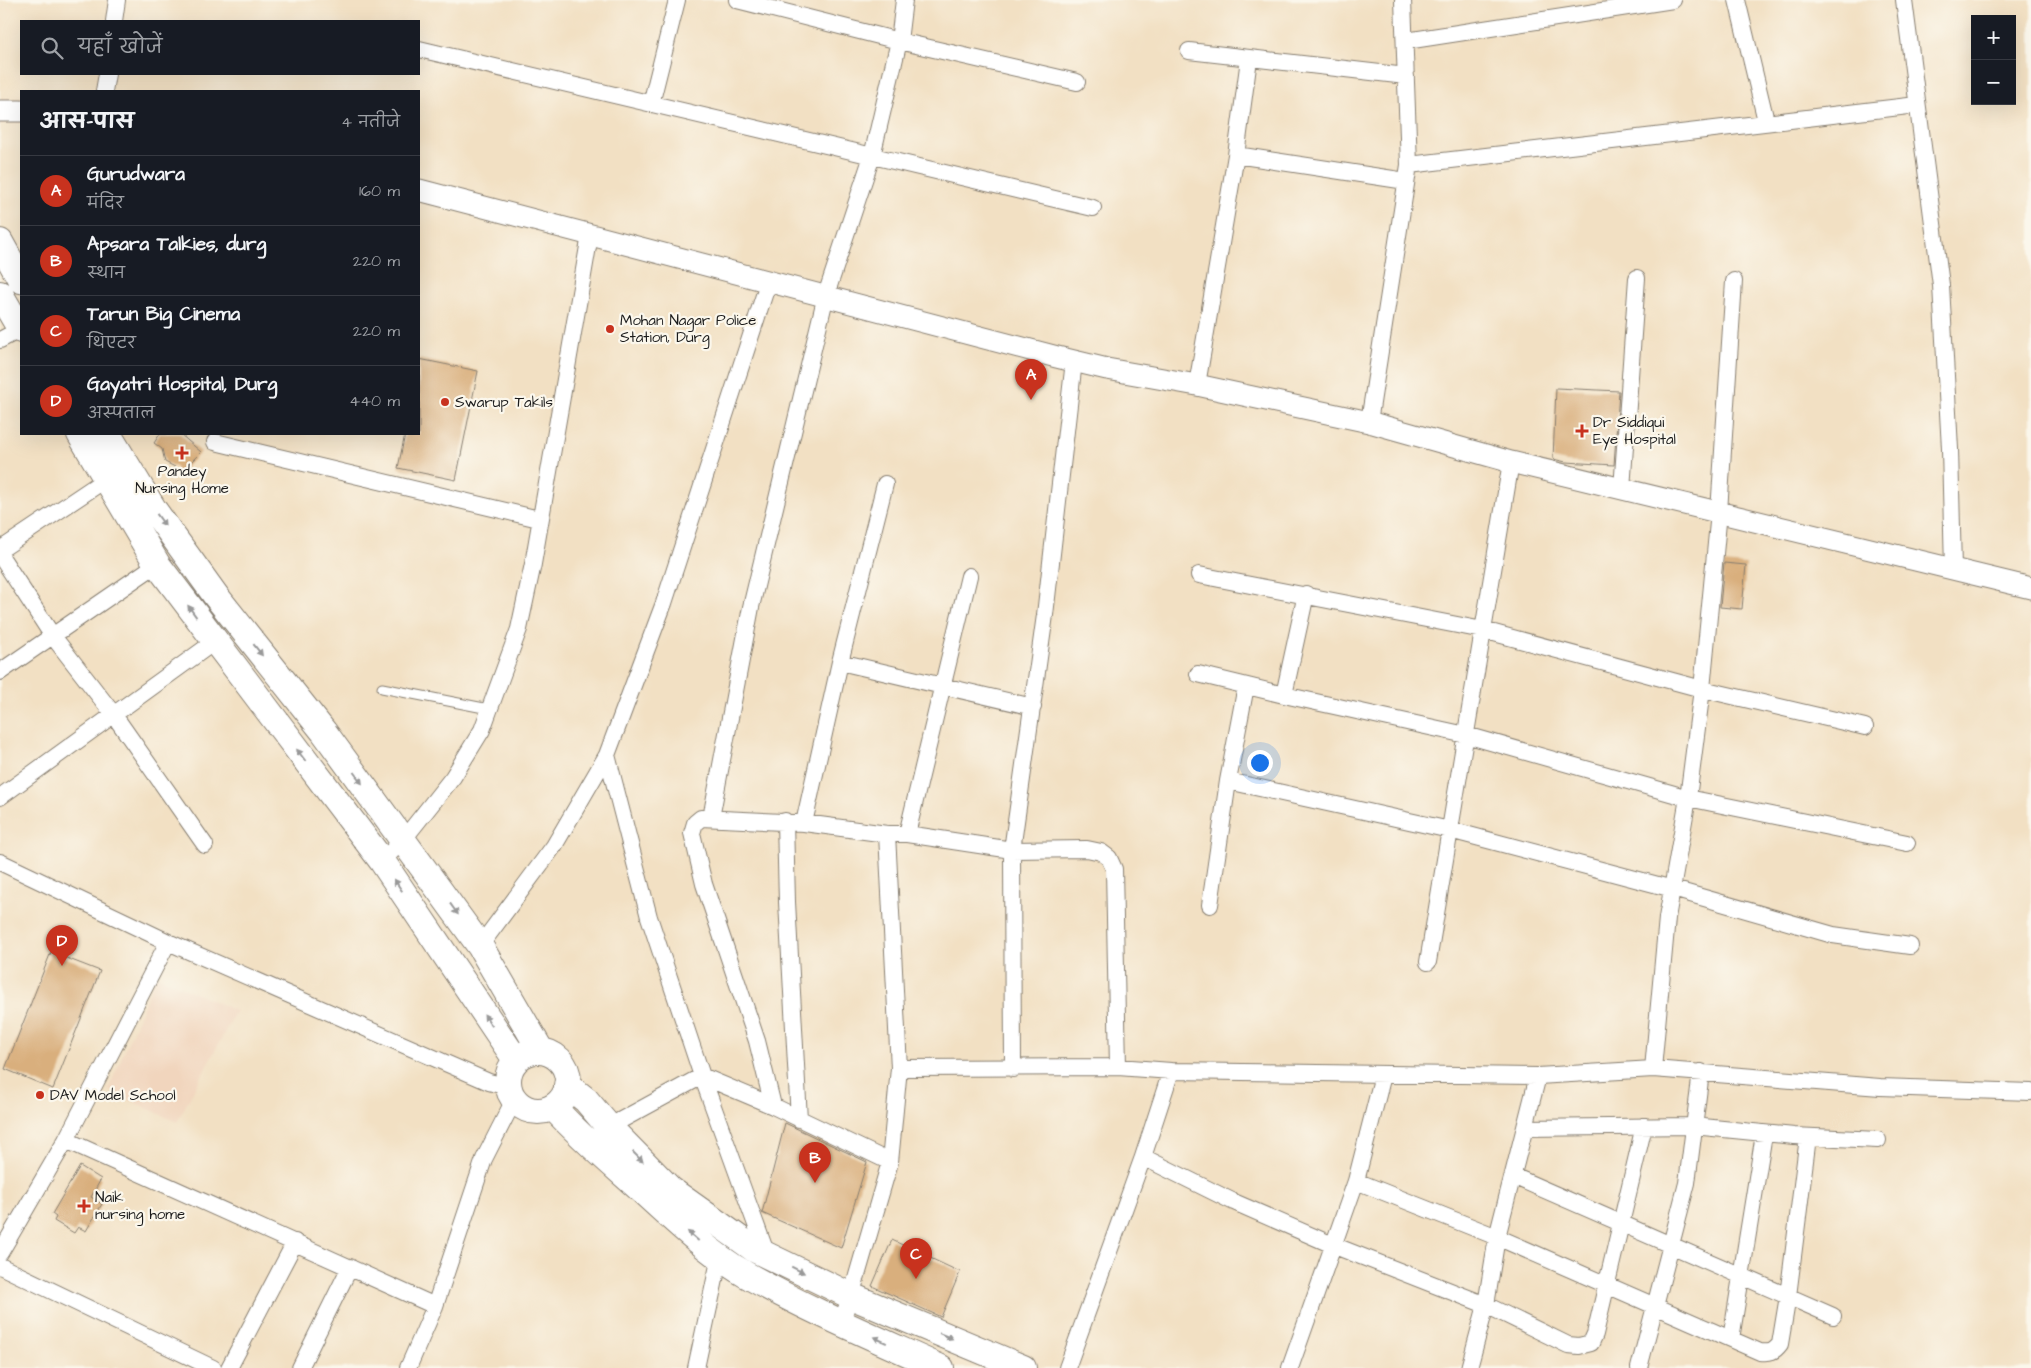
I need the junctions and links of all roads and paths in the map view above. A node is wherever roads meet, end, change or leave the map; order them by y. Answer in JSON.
{"nodes":[{"id":1,"x":117,"y":0,"type":"edge"},
{"id":2,"x":677,"y":0,"type":"edge"},
{"id":3,"x":737,"y":0,"type":"edge"},
{"id":4,"x":904,"y":0,"type":"edge"},
{"id":5,"x":1403,"y":0,"type":"edge"},
{"id":6,"x":1737,"y":0,"type":"edge"},
{"id":7,"x":1904,"y":0,"type":"edge"},
{"id":8,"x":1663,"y":1,"type":"edge"},
{"id":9,"x":114,"y":20,"type":"edge"},
{"id":10,"x":1406,"y":40,"type":"junction"},
{"id":11,"x":899,"y":41,"type":"junction"},
{"id":12,"x":420,"y":49,"type":"edge"},
{"id":13,"x":1189,"y":51,"type":"dead end"},
{"id":14,"x":1249,"y":59,"type":"junction"},
{"id":15,"x":107,"y":75,"type":"edge"},
{"id":16,"x":1406,"y":76,"type":"junction"},
{"id":17,"x":1077,"y":82,"type":"dead end"},
{"id":18,"x":104,"y":90,"type":"edge"},
{"id":19,"x":650,"y":104,"type":"junction"},
{"id":20,"x":1917,"y":104,"type":"junction"},
{"id":21,"x":1766,"y":121,"type":"junction"},
{"id":22,"x":1236,"y":155,"type":"junction"},
{"id":23,"x":872,"y":156,"type":"junction"},
{"id":24,"x":1409,"y":165,"type":"junction"},
{"id":25,"x":1406,"y":182,"type":"junction"},
{"id":26,"x":420,"y":190,"type":"edge"},
{"id":27,"x":1093,"y":208,"type":"dead end"},
{"id":28,"x":590,"y":235,"type":"junction"},
{"id":29,"x":1637,"y":278,"type":"dead end"},
{"id":30,"x":769,"y":280,"type":"junction"},
{"id":31,"x":1734,"y":281,"type":"dead end"},
{"id":32,"x":0,"y":294,"type":"edge"},
{"id":33,"x":826,"y":295,"type":"junction"},
{"id":34,"x":20,"y":328,"type":"edge"},
{"id":35,"x":20,"y":330,"type":"edge"},
{"id":36,"x":0,"y":340,"type":"edge"},
{"id":37,"x":1074,"y":361,"type":"junction"},
{"id":38,"x":1197,"y":385,"type":"junction"},
{"id":39,"x":1369,"y":422,"type":"junction"},
{"id":40,"x":81,"y":435,"type":"edge"},
{"id":41,"x":109,"y":435,"type":"edge"},
{"id":42,"x":215,"y":442,"type":"dead end"},
{"id":43,"x":1511,"y":462,"type":"junction"},
{"id":44,"x":106,"y":479,"type":"junction"},
{"id":45,"x":885,"y":484,"type":"dead end"},
{"id":46,"x":1622,"y":489,"type":"junction"},
{"id":47,"x":1719,"y":512,"type":"junction"},
{"id":48,"x":539,"y":520,"type":"junction"},
{"id":49,"x":0,"y":550,"type":"edge"},
{"id":50,"x":0,"y":554,"type":"edge"},
{"id":51,"x":157,"y":564,"type":"junction"},
{"id":52,"x":1953,"y":569,"type":"junction"},
{"id":53,"x":1200,"y":575,"type":"dead end"},
{"id":54,"x":969,"y":576,"type":"dead end"},
{"id":55,"x":2031,"y":588,"type":"edge"},
{"id":56,"x":1306,"y":594,"type":"junction"},
{"id":57,"x":1483,"y":630,"type":"junction"},
{"id":58,"x":52,"y":635,"type":"junction"},
{"id":59,"x":214,"y":642,"type":"junction"},
{"id":60,"x":840,"y":662,"type":"junction"},
{"id":61,"x":0,"y":672,"type":"edge"},
{"id":62,"x":1198,"y":674,"type":"dead end"},
{"id":63,"x":941,"y":686,"type":"junction"},
{"id":64,"x":1246,"y":686,"type":"junction"},
{"id":65,"x":382,"y":688,"type":"dead end"},
{"id":66,"x":1702,"y":689,"type":"junction"},
{"id":67,"x":1284,"y":695,"type":"junction"},
{"id":68,"x":1033,"y":707,"type":"junction"},
{"id":69,"x":490,"y":709,"type":"junction"},
{"id":70,"x":114,"y":715,"type":"junction"},
{"id":71,"x":1865,"y":727,"type":"dead end"},
{"id":72,"x":1466,"y":735,"type":"junction"},
{"id":73,"x":607,"y":755,"type":"junction"},
{"id":74,"x":1228,"y":781,"type":"junction"},
{"id":75,"x":0,"y":797,"type":"edge"},
{"id":76,"x":1688,"y":798,"type":"junction"},
{"id":77,"x":710,"y":818,"type":"junction"},
{"id":78,"x":785,"y":821,"type":"junction"},
{"id":79,"x":804,"y":823,"type":"junction"},
{"id":80,"x":1450,"y":830,"type":"junction"},
{"id":81,"x":887,"y":834,"type":"junction"},
{"id":82,"x":907,"y":834,"type":"junction"},
{"id":83,"x":403,"y":840,"type":"junction"},
{"id":84,"x":1907,"y":843,"type":"dead end"},
{"id":85,"x":204,"y":845,"type":"dead end"},
{"id":86,"x":1012,"y":850,"type":"junction"},
{"id":87,"x":382,"y":861,"type":"junction"},
{"id":88,"x":0,"y":862,"type":"edge"},
{"id":89,"x":1673,"y":889,"type":"junction"},
{"id":90,"x":1210,"y":905,"type":"dead end"},
{"id":91,"x":168,"y":942,"type":"junction"},
{"id":92,"x":480,"y":946,"type":"junction"},
{"id":93,"x":1910,"y":946,"type":"dead end"},
{"id":94,"x":1428,"y":962,"type":"dead end"},
{"id":95,"x":541,"y":1051,"type":"junction"},
{"id":96,"x":516,"y":1060,"type":"junction"},
{"id":97,"x":1118,"y":1067,"type":"junction"},
{"id":98,"x":899,"y":1068,"type":"junction"},
{"id":99,"x":1013,"y":1069,"type":"junction"},
{"id":100,"x":1653,"y":1069,"type":"junction"},
{"id":101,"x":1171,"y":1070,"type":"junction"},
{"id":102,"x":1702,"y":1072,"type":"junction"},
{"id":103,"x":1383,"y":1075,"type":"junction"},
{"id":104,"x":702,"y":1076,"type":"junction"},
{"id":105,"x":1538,"y":1076,"type":"junction"},
{"id":106,"x":567,"y":1085,"type":"junction"},
{"id":107,"x":2031,"y":1092,"type":"edge"},
{"id":108,"x":511,"y":1094,"type":"junction"},
{"id":109,"x":773,"y":1106,"type":"junction"},
{"id":110,"x":553,"y":1107,"type":"junction"},
{"id":111,"x":799,"y":1119,"type":"junction"},
{"id":112,"x":1644,"y":1126,"type":"junction"},
{"id":113,"x":1693,"y":1126,"type":"junction"},
{"id":114,"x":1525,"y":1128,"type":"junction"},
{"id":115,"x":597,"y":1133,"type":"junction"},
{"id":116,"x":1764,"y":1134,"type":"junction"},
{"id":117,"x":1808,"y":1137,"type":"junction"},
{"id":118,"x":66,"y":1140,"type":"junction"},
{"id":119,"x":1878,"y":1140,"type":"dead end"},
{"id":120,"x":1144,"y":1157,"type":"junction"},
{"id":121,"x":890,"y":1162,"type":"junction"},
{"id":122,"x":1513,"y":1176,"type":"junction"},
{"id":123,"x":1356,"y":1181,"type":"junction"},
{"id":124,"x":1622,"y":1224,"type":"junction"},
{"id":125,"x":1497,"y":1236,"type":"junction"},
{"id":126,"x":295,"y":1242,"type":"junction"},
{"id":127,"x":1672,"y":1245,"type":"junction"},
{"id":128,"x":1335,"y":1246,"type":"junction"},
{"id":129,"x":0,"y":1253,"type":"edge"},
{"id":130,"x":767,"y":1255,"type":"junction"},
{"id":131,"x":720,"y":1256,"type":"junction"},
{"id":132,"x":0,"y":1266,"type":"edge"},
{"id":133,"x":350,"y":1267,"type":"junction"},
{"id":134,"x":1741,"y":1277,"type":"junction"},
{"id":135,"x":1607,"y":1285,"type":"junction"},
{"id":136,"x":851,"y":1296,"type":"junction"},
{"id":137,"x":1788,"y":1296,"type":"junction"},
{"id":138,"x":1486,"y":1305,"type":"junction"},
{"id":139,"x":435,"y":1306,"type":"junction"},
{"id":140,"x":1657,"y":1307,"type":"junction"},
{"id":141,"x":1832,"y":1316,"type":"dead end"},
{"id":142,"x":840,"y":1322,"type":"junction"},
{"id":143,"x":1731,"y":1339,"type":"junction"},
{"id":144,"x":213,"y":1368,"type":"edge"},
{"id":145,"x":229,"y":1368,"type":"edge"},
{"id":146,"x":300,"y":1368,"type":"edge"},
{"id":147,"x":408,"y":1368,"type":"edge"},
{"id":148,"x":696,"y":1368,"type":"edge"},
{"id":149,"x":941,"y":1368,"type":"edge"},
{"id":150,"x":1024,"y":1368,"type":"edge"},
{"id":151,"x":1067,"y":1368,"type":"edge"},
{"id":152,"x":1290,"y":1368,"type":"edge"},
{"id":153,"x":1469,"y":1368,"type":"edge"},
{"id":154,"x":1639,"y":1368,"type":"edge"}],
"edges":[{"from":1,"to":9,"type":"street"},
{"from":2,"to":19,"type":"street"},
{"from":3,"to":11,"type":"street"},
{"from":4,"to":11,"type":"street"},
{"from":5,"to":10,"type":"street"},
{"from":6,"to":21,"type":"street"},
{"from":7,"to":20,"type":"street"},
{"from":8,"to":10,"type":"street"},
{"from":10,"to":16,"type":"street"},
{"from":11,"to":17,"type":"street"},
{"from":11,"to":23,"type":"street"},
{"from":12,"to":19,"type":"street"},
{"from":13,"to":14,"type":"street"},
{"from":14,"to":16,"type":"street"},
{"from":14,"to":22,"type":"street"},
{"from":15,"to":18,"type":"street"},
{"from":16,"to":24,"type":"street"},
{"from":19,"to":23,"type":"street"},
{"from":20,"to":21,"type":"street"},
{"from":20,"to":52,"type":"street"},
{"from":21,"to":24,"type":"street"},
{"from":22,"to":25,"type":"street"},
{"from":22,"to":38,"type":"street"},
{"from":23,"to":27,"type":"street"},
{"from":23,"to":33,"type":"street"},
{"from":24,"to":25,"type":"street"},
{"from":25,"to":39,"type":"street"},
{"from":26,"to":28,"type":"street"},
{"from":28,"to":30,"type":"street"},
{"from":28,"to":48,"type":"street"},
{"from":29,"to":46,"type":"street"},
{"from":30,"to":33,"type":"street"},
{"from":30,"to":73,"type":"street"},
{"from":31,"to":47,"type":"street"},
{"from":32,"to":34,"type":"main road"},
{"from":33,"to":37,"type":"street"},
{"from":33,"to":77,"type":"street"},
{"from":35,"to":36,"type":"street"},
{"from":37,"to":38,"type":"street"},
{"from":37,"to":68,"type":"street"},
{"from":38,"to":39,"type":"street"},
{"from":39,"to":43,"type":"street"},
{"from":40,"to":44,"type":"main road"},
{"from":41,"to":83,"type":"main road","one_way":true},
{"from":42,"to":48,"type":"street"},
{"from":43,"to":46,"type":"street"},
{"from":43,"to":57,"type":"street"},
{"from":44,"to":49,"type":"street"},
{"from":44,"to":51,"type":"main road"},
{"from":45,"to":60,"type":"street"},
{"from":46,"to":47,"type":"street"},
{"from":47,"to":52,"type":"street"},
{"from":47,"to":66,"type":"street"},
{"from":48,"to":69,"type":"street"},
{"from":50,"to":58,"type":"street"},
{"from":51,"to":58,"type":"street"},
{"from":59,"to":51,"type":"main road","one_way":true},
{"from":52,"to":55,"type":"street"},
{"from":53,"to":56,"type":"street"},
{"from":54,"to":63,"type":"street"},
{"from":56,"to":57,"type":"street"},
{"from":56,"to":67,"type":"street"},
{"from":57,"to":66,"type":"street"},
{"from":57,"to":72,"type":"street"},
{"from":58,"to":61,"type":"street"},
{"from":58,"to":70,"type":"street"},
{"from":59,"to":70,"type":"street"},
{"from":87,"to":59,"type":"main road","one_way":true},
{"from":60,"to":63,"type":"street"},
{"from":60,"to":79,"type":"street"},
{"from":62,"to":64,"type":"street"},
{"from":63,"to":68,"type":"street"},
{"from":63,"to":82,"type":"street"},
{"from":64,"to":67,"type":"street"},
{"from":64,"to":74,"type":"street"},
{"from":65,"to":69,"type":"lane"},
{"from":66,"to":71,"type":"street"},
{"from":66,"to":76,"type":"street"},
{"from":67,"to":72,"type":"street"},
{"from":68,"to":86,"type":"street"},
{"from":69,"to":83,"type":"street"},
{"from":70,"to":75,"type":"street"},
{"from":70,"to":85,"type":"street"},
{"from":72,"to":76,"type":"street"},
{"from":72,"to":80,"type":"street"},
{"from":73,"to":92,"type":"street"},
{"from":73,"to":104,"type":"street"},
{"from":74,"to":80,"type":"street"},
{"from":74,"to":90,"type":"street"},
{"from":76,"to":84,"type":"street"},
{"from":76,"to":89,"type":"street"},
{"from":77,"to":78,"type":"street"},
{"from":77,"to":109,"type":"street"},
{"from":78,"to":79,"type":"street"},
{"from":78,"to":111,"type":"street"},
{"from":79,"to":81,"type":"street"},
{"from":80,"to":89,"type":"street"},
{"from":80,"to":94,"type":"street"},
{"from":81,"to":82,"type":"street"},
{"from":81,"to":98,"type":"street"},
{"from":82,"to":86,"type":"street"},
{"from":83,"to":87,"type":"street"},
{"from":83,"to":92,"type":"main road","one_way":true},
{"from":86,"to":97,"type":"street"},
{"from":86,"to":99,"type":"street"},
{"from":96,"to":87,"type":"main road","one_way":true},
{"from":88,"to":91,"type":"street"},
{"from":89,"to":93,"type":"street"},
{"from":89,"to":100,"type":"street"},
{"from":91,"to":108,"type":"street"},
{"from":91,"to":118,"type":"street"},
{"from":92,"to":95,"type":"main road"},
{"from":95,"to":96,"type":"main road"},
{"from":95,"to":106,"type":"main road"},
{"from":96,"to":108,"type":"main road"},
{"from":97,"to":99,"type":"street"},
{"from":97,"to":101,"type":"street"},
{"from":98,"to":99,"type":"street"},
{"from":98,"to":121,"type":"street"},
{"from":100,"to":102,"type":"street"},
{"from":100,"to":105,"type":"street"},
{"from":101,"to":103,"type":"street"},
{"from":101,"to":120,"type":"street"},
{"from":102,"to":107,"type":"street"},
{"from":102,"to":113,"type":"street"},
{"from":103,"to":105,"type":"street"},
{"from":103,"to":123,"type":"street"},
{"from":104,"to":109,"type":"street"},
{"from":104,"to":115,"type":"street"},
{"from":104,"to":130,"type":"street"},
{"from":105,"to":114,"type":"street"},
{"from":106,"to":110,"type":"main road"},
{"from":106,"to":115,"type":"main road"},
{"from":108,"to":110,"type":"main road"},
{"from":108,"to":139,"type":"street"},
{"from":109,"to":111,"type":"street"},
{"from":110,"to":115,"type":"main road"},
{"from":111,"to":121,"type":"street"},
{"from":112,"to":113,"type":"street"},
{"from":112,"to":114,"type":"street"},
{"from":112,"to":124,"type":"street"},
{"from":113,"to":116,"type":"street"},
{"from":113,"to":127,"type":"street"},
{"from":114,"to":122,"type":"street"},
{"from":115,"to":130,"type":"main road","one_way":true},
{"from":131,"to":115,"type":"main road","one_way":true},
{"from":116,"to":117,"type":"street"},
{"from":116,"to":134,"type":"street"},
{"from":117,"to":119,"type":"street"},
{"from":117,"to":137,"type":"street"},
{"from":118,"to":126,"type":"street"},
{"from":118,"to":129,"type":"street"},
{"from":120,"to":128,"type":"street"},
{"from":120,"to":151,"type":"street"},
{"from":121,"to":136,"type":"street"},
{"from":122,"to":124,"type":"street"},
{"from":122,"to":125,"type":"street"},
{"from":123,"to":125,"type":"street"},
{"from":123,"to":128,"type":"street"},
{"from":124,"to":127,"type":"street"},
{"from":124,"to":135,"type":"street"},
{"from":125,"to":135,"type":"street"},
{"from":125,"to":138,"type":"street"},
{"from":126,"to":133,"type":"street"},
{"from":126,"to":145,"type":"street"},
{"from":127,"to":134,"type":"street"},
{"from":127,"to":140,"type":"street"},
{"from":128,"to":138,"type":"street"},
{"from":128,"to":152,"type":"street"},
{"from":130,"to":136,"type":"main road","one_way":true},
{"from":131,"to":142,"type":"main road"},
{"from":131,"to":148,"type":"street"},
{"from":132,"to":144,"type":"street"},
{"from":133,"to":139,"type":"street"},
{"from":133,"to":146,"type":"street"},
{"from":134,"to":137,"type":"street"},
{"from":134,"to":143,"type":"street"},
{"from":135,"to":138,"type":"street"},
{"from":135,"to":140,"type":"street"},
{"from":136,"to":142,"type":"street"},
{"from":136,"to":150,"type":"main road","one_way":true},
{"from":137,"to":141,"type":"street"},
{"from":137,"to":143,"type":"street"},
{"from":138,"to":153,"type":"street"},
{"from":139,"to":147,"type":"street"},
{"from":140,"to":143,"type":"street"},
{"from":140,"to":154,"type":"street"},
{"from":149,"to":142,"type":"main road","one_way":true}]}
